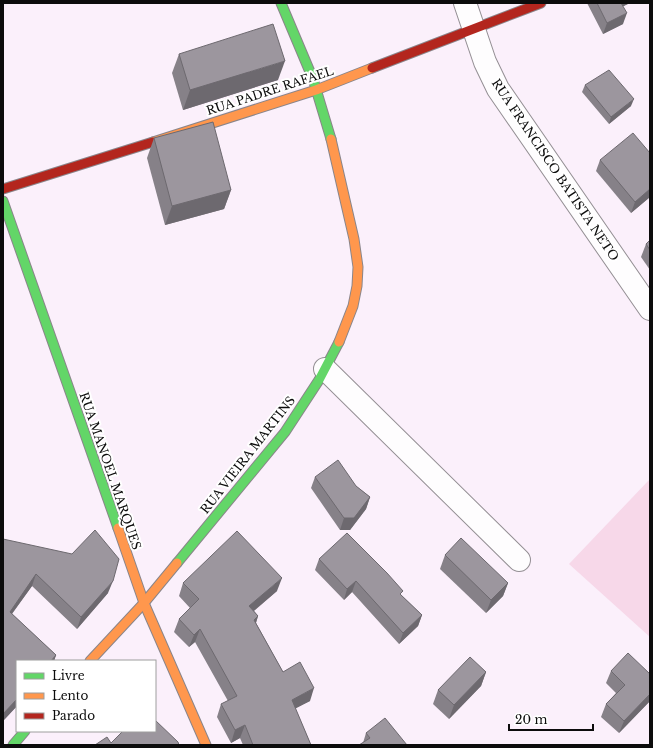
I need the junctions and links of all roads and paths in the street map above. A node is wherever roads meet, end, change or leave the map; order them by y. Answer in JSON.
{"nodes":[{"id":1,"x":281,"y":3,"type":"edge"},
{"id":2,"x":464,"y":3,"type":"edge"},
{"id":3,"x":541,"y":3,"type":"edge"},
{"id":4,"x":473,"y":28,"type":"junction"},
{"id":5,"x":316,"y":90,"type":"junction"},
{"id":6,"x":3,"y":189,"type":"edge"},
{"id":7,"x":3,"y":201,"type":"edge"},
{"id":8,"x":650,"y":309,"type":"edge"},
{"id":9,"x":325,"y":369,"type":"junction"},
{"id":10,"x":519,"y":560,"type":"dead end"},
{"id":11,"x":144,"y":603,"type":"junction"},
{"id":12,"x":91,"y":660,"type":"edge"},
{"id":13,"x":24,"y":732,"type":"edge"},
{"id":14,"x":13,"y":745,"type":"edge"},
{"id":15,"x":206,"y":745,"type":"edge"}],
"edges":[{"from":1,"to":5,"type":"street","name":"RUA VIEIRA MARTINS"},
{"from":2,"to":4,"type":"street","name":"RUA FRANCISCO BATISTA NETO"},
{"from":3,"to":4,"type":"street","name":"RUA PADRE RAFAEL"},
{"from":4,"to":5,"type":"street","name":"RUA PADRE RAFAEL"},
{"from":4,"to":8,"type":"street","name":"RUA FRANCISCO BATISTA NETO"},
{"from":5,"to":6,"type":"street","name":"RUA PADRE RAFAEL"},
{"from":5,"to":9,"type":"street","name":"RUA VIEIRA MARTINS"},
{"from":7,"to":11,"type":"street","name":"RUA MANOEL MARQUES"},
{"from":9,"to":10,"type":"street"},
{"from":9,"to":11,"type":"street","name":"RUA VIEIRA MARTINS"},
{"from":11,"to":12,"type":"street","name":"RUA VIEIRA MARTINS"},
{"from":11,"to":15,"type":"street","name":"RUA MANOEL MARQUES"},
{"from":13,"to":14,"type":"street"}]}
